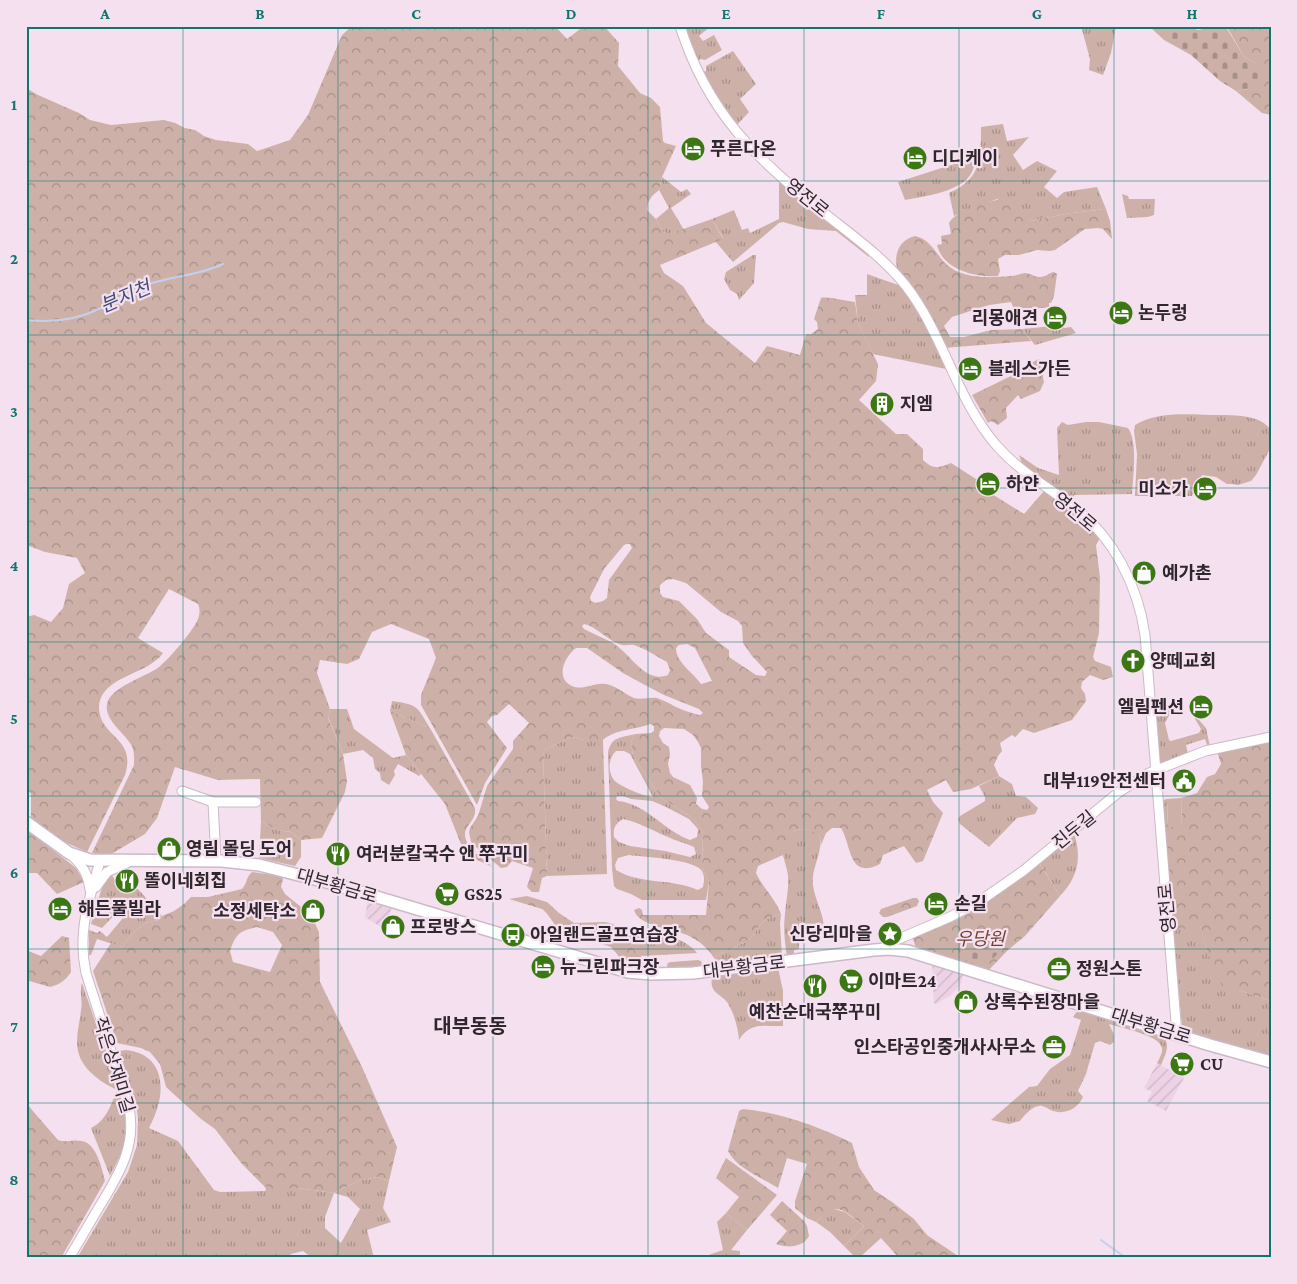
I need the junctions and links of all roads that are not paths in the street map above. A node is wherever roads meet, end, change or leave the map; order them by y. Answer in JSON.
{"nodes":[{"id":1,"x":680,"y":26,"type":"edge"},
{"id":2,"x":1271,"y":736,"type":"edge"},
{"id":3,"x":1156,"y":770,"type":"junction"},
{"id":4,"x":182,"y":791,"type":"dead end"},
{"id":5,"x":213,"y":802,"type":"junction"},
{"id":6,"x":256,"y":802,"type":"dead end"},
{"id":7,"x":26,"y":822,"type":"edge"},
{"id":8,"x":69,"y":853,"type":"junction"},
{"id":9,"x":100,"y":862,"type":"junction"},
{"id":10,"x":130,"y":862,"type":"junction"},
{"id":11,"x":216,"y":862,"type":"junction"},
{"id":12,"x":91,"y":896,"type":"junction"},
{"id":13,"x":889,"y":949,"type":"junction"},
{"id":14,"x":1177,"y":1035,"type":"junction"},
{"id":15,"x":1271,"y":1062,"type":"edge"},
{"id":16,"x":69,"y":1258,"type":"edge"}],
"edges":[{"from":1,"to":3,"type":"street","name":"영전로"},
{"from":2,"to":3,"type":"street","name":"진두길"},
{"from":3,"to":13,"type":"street","name":"진두길"},
{"from":3,"to":14,"type":"street","name":"영전로"},
{"from":4,"to":5,"type":"street"},
{"from":5,"to":6,"type":"street"},
{"from":5,"to":11,"type":"street"},
{"from":7,"to":8,"type":"main road","name":"대부황금로"},
{"from":8,"to":9,"type":"main road","name":"대부황금로"},
{"from":8,"to":12,"type":"street"},
{"from":9,"to":10,"type":"main road","name":"대부황금로"},
{"from":9,"to":12,"type":"street","name":"작은상재미길"},
{"from":10,"to":11,"type":"main road","name":"대부황금로"},
{"from":10,"to":12,"type":"street"},
{"from":11,"to":13,"type":"main road","name":"대부황금로"},
{"from":12,"to":16,"type":"street","name":"작은상재미길"},
{"from":13,"to":14,"type":"main road","name":"대부황금로"},
{"from":14,"to":15,"type":"main road","name":"대부황금로"}]}
